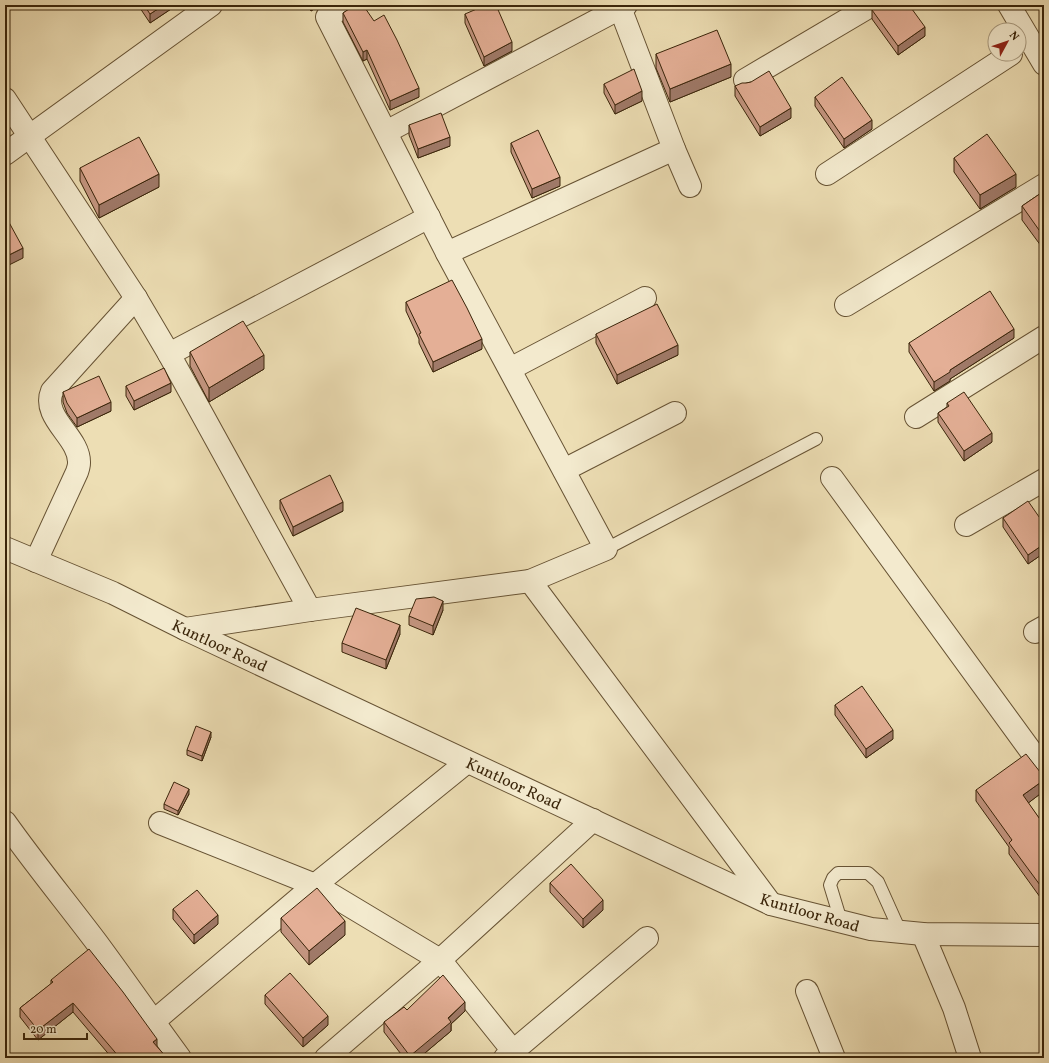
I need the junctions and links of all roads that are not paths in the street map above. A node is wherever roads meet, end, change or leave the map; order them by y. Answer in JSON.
{"nodes":[{"id":1,"x":211,"y":5,"type":"edge"},
{"id":2,"x":347,"y":5,"type":"edge"},
{"id":3,"x":872,"y":5,"type":"edge"},
{"id":4,"x":1009,"y":5,"type":"edge"},
{"id":5,"x":622,"y":6,"type":"edge"},
{"id":6,"x":1031,"y":42,"type":"edge"},
{"id":7,"x":999,"y":62,"type":"edge"},
{"id":8,"x":1044,"y":64,"type":"edge"},
{"id":9,"x":745,"y":80,"type":"dead end"},
{"id":10,"x":5,"y":99,"type":"edge"},
{"id":11,"x":386,"y":132,"type":"junction"},
{"id":12,"x":30,"y":137,"type":"junction"},
{"id":13,"x":674,"y":149,"type":"junction"},
{"id":14,"x":5,"y":154,"type":"edge"},
{"id":15,"x":827,"y":174,"type":"dead end"},
{"id":16,"x":1044,"y":185,"type":"edge"},
{"id":17,"x":690,"y":186,"type":"dead end"},
{"id":18,"x":429,"y":217,"type":"junction"},
{"id":19,"x":448,"y":253,"type":"junction"},
{"id":20,"x":136,"y":298,"type":"junction"},
{"id":21,"x":644,"y":298,"type":"dead end"},
{"id":22,"x":846,"y":305,"type":"dead end"},
{"id":23,"x":1044,"y":337,"type":"edge"},
{"id":24,"x":169,"y":354,"type":"junction"},
{"id":25,"x":510,"y":369,"type":"junction"},
{"id":26,"x":675,"y":413,"type":"dead end"},
{"id":27,"x":916,"y":418,"type":"dead end"},
{"id":28,"x":816,"y":439,"type":"dead end"},
{"id":29,"x":564,"y":470,"type":"junction"},
{"id":30,"x":832,"y":478,"type":"dead end"},
{"id":31,"x":1044,"y":480,"type":"edge"},
{"id":32,"x":966,"y":525,"type":"dead end"},
{"id":33,"x":5,"y":548,"type":"edge"},
{"id":34,"x":606,"y":549,"type":"junction"},
{"id":35,"x":36,"y":561,"type":"junction"},
{"id":36,"x":530,"y":581,"type":"junction"},
{"id":37,"x":310,"y":610,"type":"junction"},
{"id":38,"x":185,"y":629,"type":"junction"},
{"id":39,"x":467,"y":762,"type":"junction"},
{"id":40,"x":1044,"y":769,"type":"edge"},
{"id":41,"x":593,"y":820,"type":"junction"},
{"id":42,"x":5,"y":822,"type":"edge"},
{"id":43,"x":160,"y":823,"type":"dead end"},
{"id":44,"x":315,"y":885,"type":"junction"},
{"id":45,"x":771,"y":904,"type":"junction"},
{"id":46,"x":841,"y":921,"type":"junction"},
{"id":47,"x":900,"y":932,"type":"junction"},
{"id":48,"x":923,"y":934,"type":"junction"},
{"id":49,"x":1044,"y":935,"type":"edge"},
{"id":50,"x":647,"y":938,"type":"dead end"},
{"id":51,"x":440,"y":960,"type":"junction"},
{"id":52,"x":807,"y":991,"type":"dead end"},
{"id":53,"x":153,"y":1022,"type":"junction"},
{"id":54,"x":509,"y":1055,"type":"edge"},
{"id":55,"x":180,"y":1058,"type":"edge"},
{"id":56,"x":326,"y":1058,"type":"edge"},
{"id":57,"x":834,"y":1058,"type":"edge"},
{"id":58,"x":970,"y":1058,"type":"edge"}],
"edges":[{"from":1,"to":12,"type":"street"},
{"from":2,"to":11,"type":"street"},
{"from":3,"to":9,"type":"street"},
{"from":4,"to":6,"type":"street"},
{"from":5,"to":11,"type":"street"},
{"from":5,"to":13,"type":"street"},
{"from":6,"to":8,"type":"street"},
{"from":7,"to":15,"type":"street"},
{"from":10,"to":12,"type":"street"},
{"from":11,"to":18,"type":"street"},
{"from":12,"to":14,"type":"street"},
{"from":12,"to":20,"type":"street"},
{"from":13,"to":17,"type":"street"},
{"from":13,"to":19,"type":"street"},
{"from":16,"to":22,"type":"street"},
{"from":18,"to":19,"type":"street"},
{"from":18,"to":24,"type":"street"},
{"from":19,"to":25,"type":"street"},
{"from":20,"to":24,"type":"street"},
{"from":20,"to":35,"type":"street"},
{"from":21,"to":25,"type":"street"},
{"from":23,"to":27,"type":"street"},
{"from":24,"to":37,"type":"street"},
{"from":25,"to":29,"type":"street"},
{"from":26,"to":29,"type":"street"},
{"from":28,"to":34,"type":"lane"},
{"from":29,"to":34,"type":"street"},
{"from":30,"to":40,"type":"street"},
{"from":31,"to":32,"type":"street"},
{"from":33,"to":35,"type":"street","name":"Kuntloor Road"},
{"from":34,"to":36,"type":"street"},
{"from":35,"to":38,"type":"street","name":"Kuntloor Road"},
{"from":36,"to":37,"type":"street"},
{"from":36,"to":45,"type":"street"},
{"from":37,"to":38,"type":"street"},
{"from":38,"to":39,"type":"street","name":"Kuntloor Road"},
{"from":39,"to":41,"type":"street","name":"Kuntloor Road"},
{"from":39,"to":44,"type":"street"},
{"from":41,"to":45,"type":"street","name":"Kuntloor Road"},
{"from":41,"to":51,"type":"street"},
{"from":42,"to":53,"type":"street"},
{"from":43,"to":44,"type":"street"},
{"from":44,"to":51,"type":"street"},
{"from":44,"to":53,"type":"street"},
{"from":45,"to":46,"type":"street","name":"Kuntloor Road"},
{"from":46,"to":47,"type":"street","name":"Kuntloor Road"},
{"from":46,"to":47,"type":"lane"},
{"from":47,"to":48,"type":"street","name":"Kuntloor Road"},
{"from":48,"to":49,"type":"street","name":"Kuntloor Road"},
{"from":48,"to":58,"type":"street"},
{"from":50,"to":54,"type":"street"},
{"from":51,"to":54,"type":"street"},
{"from":51,"to":56,"type":"street"},
{"from":52,"to":57,"type":"street"},
{"from":53,"to":55,"type":"street"}]}
